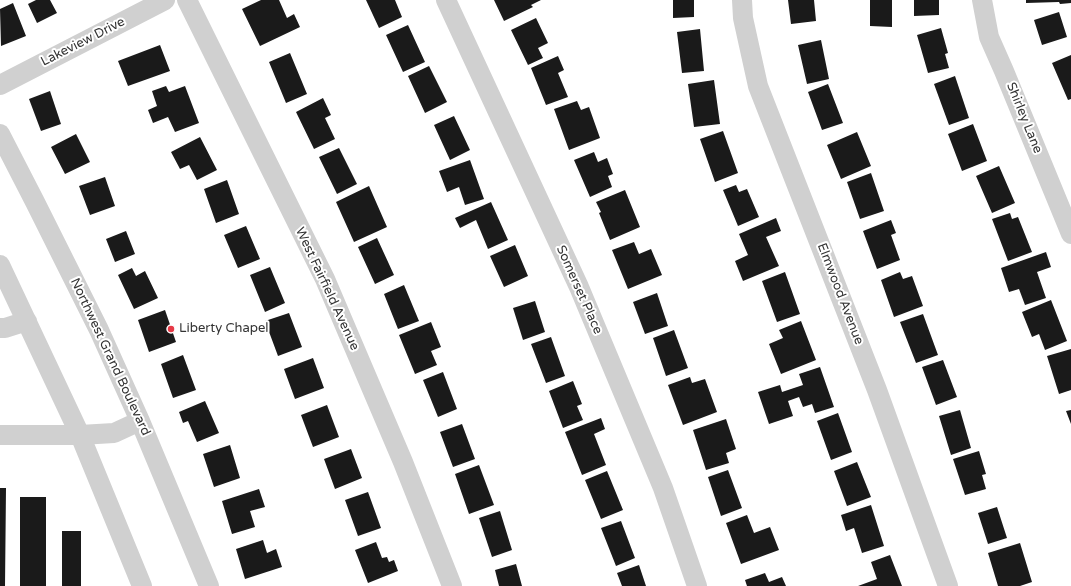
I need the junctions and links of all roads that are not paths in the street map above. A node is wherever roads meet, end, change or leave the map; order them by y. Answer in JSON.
{"nodes":[{"id":1,"x":165,"y":0,"type":"edge"},
{"id":2,"x":186,"y":0,"type":"edge"},
{"id":3,"x":446,"y":0,"type":"edge"},
{"id":4,"x":742,"y":0,"type":"edge"},
{"id":5,"x":982,"y":0,"type":"edge"},
{"id":6,"x":0,"y":84,"type":"edge"},
{"id":7,"x":0,"y":134,"type":"edge"},
{"id":8,"x":1071,"y":234,"type":"edge"},
{"id":9,"x":0,"y":265,"type":"edge"},
{"id":10,"x":27,"y":321,"type":"junction"},
{"id":11,"x":0,"y":328,"type":"edge"},
{"id":12,"x":140,"y":421,"type":"junction"},
{"id":13,"x":0,"y":435,"type":"edge"},
{"id":14,"x":80,"y":435,"type":"junction"},
{"id":15,"x":142,"y":586,"type":"edge"},
{"id":16,"x":209,"y":586,"type":"edge"},
{"id":17,"x":452,"y":586,"type":"edge"},
{"id":18,"x":697,"y":586,"type":"edge"},
{"id":19,"x":948,"y":586,"type":"edge"}],
"edges":[{"from":1,"to":6,"type":"street","name":"Lakeview Drive"},
{"from":2,"to":17,"type":"street","name":"West Fairfield Avenue"},
{"from":3,"to":18,"type":"street","name":"Somerset Place"},
{"from":4,"to":19,"type":"street","name":"Elmwood Avenue"},
{"from":5,"to":8,"type":"street","name":"Shirley Lane"},
{"from":7,"to":12,"type":"street","name":"Northwest Grand Boulevard"},
{"from":9,"to":10,"type":"street"},
{"from":10,"to":11,"type":"street"},
{"from":10,"to":14,"type":"street"},
{"from":12,"to":14,"type":"street"},
{"from":12,"to":16,"type":"street","name":"Northwest Grand Boulevard"},
{"from":13,"to":14,"type":"street"},
{"from":14,"to":15,"type":"street"}]}
